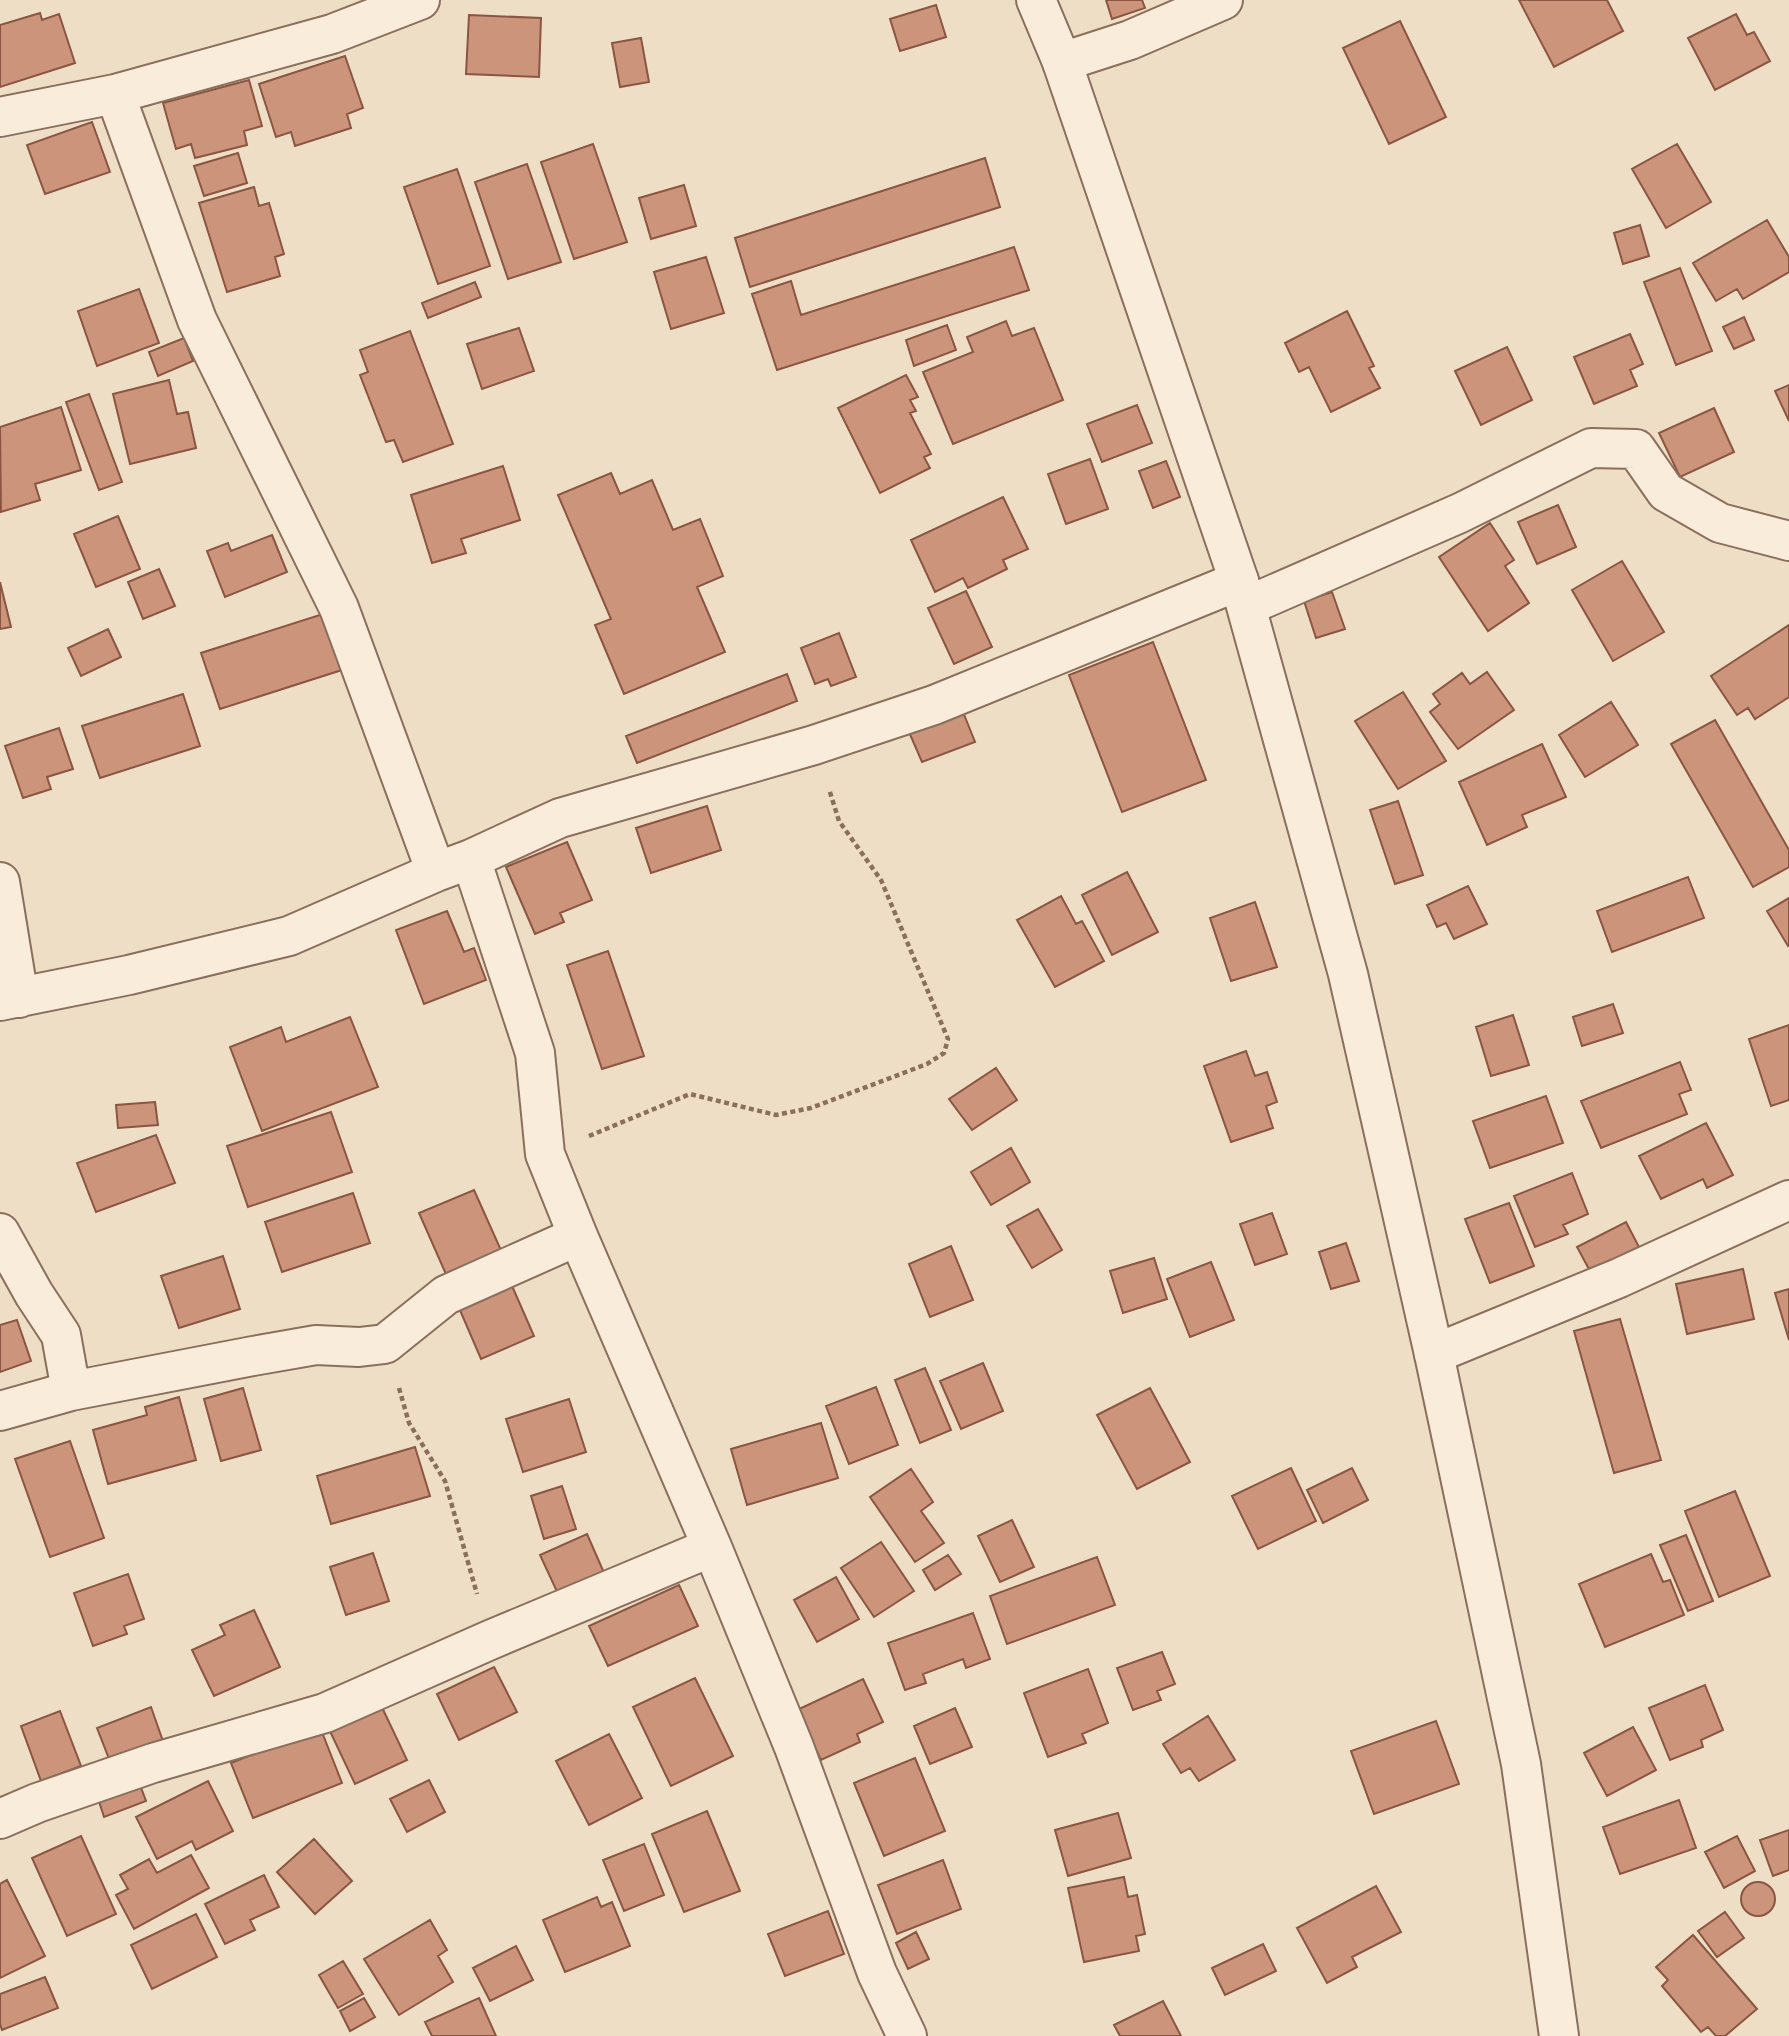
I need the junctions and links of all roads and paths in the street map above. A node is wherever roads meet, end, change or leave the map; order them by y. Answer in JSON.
{"nodes":[{"id":1,"x":420,"y":0,"type":"edge"},
{"id":2,"x":1035,"y":0,"type":"edge"},
{"id":3,"x":1223,"y":0,"type":"edge"},
{"id":4,"x":1062,"y":62,"type":"junction"},
{"id":5,"x":115,"y":94,"type":"junction"},
{"id":6,"x":0,"y":117,"type":"edge"},
{"id":7,"x":1789,"y":541,"type":"edge"},
{"id":8,"x":1243,"y":593,"type":"junction"},
{"id":9,"x":814,"y":745,"type":"junction"},
{"id":10,"x":471,"y":859,"type":"junction"},
{"id":11,"x":436,"y":872,"type":"junction"},
{"id":12,"x":0,"y":882,"type":"edge"},
{"id":13,"x":10,"y":999,"type":"edge"},
{"id":14,"x":545,"y":1154,"type":"junction"},
{"id":15,"x":1789,"y":1200,"type":"edge"},
{"id":16,"x":0,"y":1233,"type":"edge"},
{"id":17,"x":578,"y":1236,"type":"junction"},
{"id":18,"x":385,"y":1344,"type":"junction"},
{"id":19,"x":1434,"y":1354,"type":"junction"},
{"id":20,"x":71,"y":1391,"type":"junction"},
{"id":21,"x":0,"y":1411,"type":"edge"},
{"id":22,"x":712,"y":1546,"type":"junction"},
{"id":23,"x":490,"y":1640,"type":"junction"},
{"id":24,"x":0,"y":1819,"type":"edge"},
{"id":25,"x":907,"y":2036,"type":"edge"},
{"id":26,"x":1559,"y":2036,"type":"edge"}],
"edges":[{"from":1,"to":5,"type":"street"},
{"from":2,"to":4,"type":"street"},
{"from":3,"to":4,"type":"street"},
{"from":4,"to":8,"type":"street"},
{"from":5,"to":6,"type":"street"},
{"from":5,"to":11,"type":"street"},
{"from":7,"to":8,"type":"street"},
{"from":8,"to":9,"type":"street"},
{"from":8,"to":19,"type":"street"},
{"from":9,"to":10,"type":"street"},
{"from":9,"to":14,"type":"path"},
{"from":10,"to":11,"type":"street"},
{"from":10,"to":14,"type":"street"},
{"from":11,"to":13,"type":"street"},
{"from":12,"to":13,"type":"street"},
{"from":14,"to":17,"type":"street"},
{"from":15,"to":19,"type":"street"},
{"from":16,"to":20,"type":"street"},
{"from":17,"to":18,"type":"street"},
{"from":17,"to":22,"type":"street"},
{"from":18,"to":20,"type":"street"},
{"from":18,"to":23,"type":"path"},
{"from":19,"to":26,"type":"street"},
{"from":20,"to":21,"type":"street"},
{"from":22,"to":23,"type":"street"},
{"from":22,"to":25,"type":"street"},
{"from":23,"to":24,"type":"street"}]}
